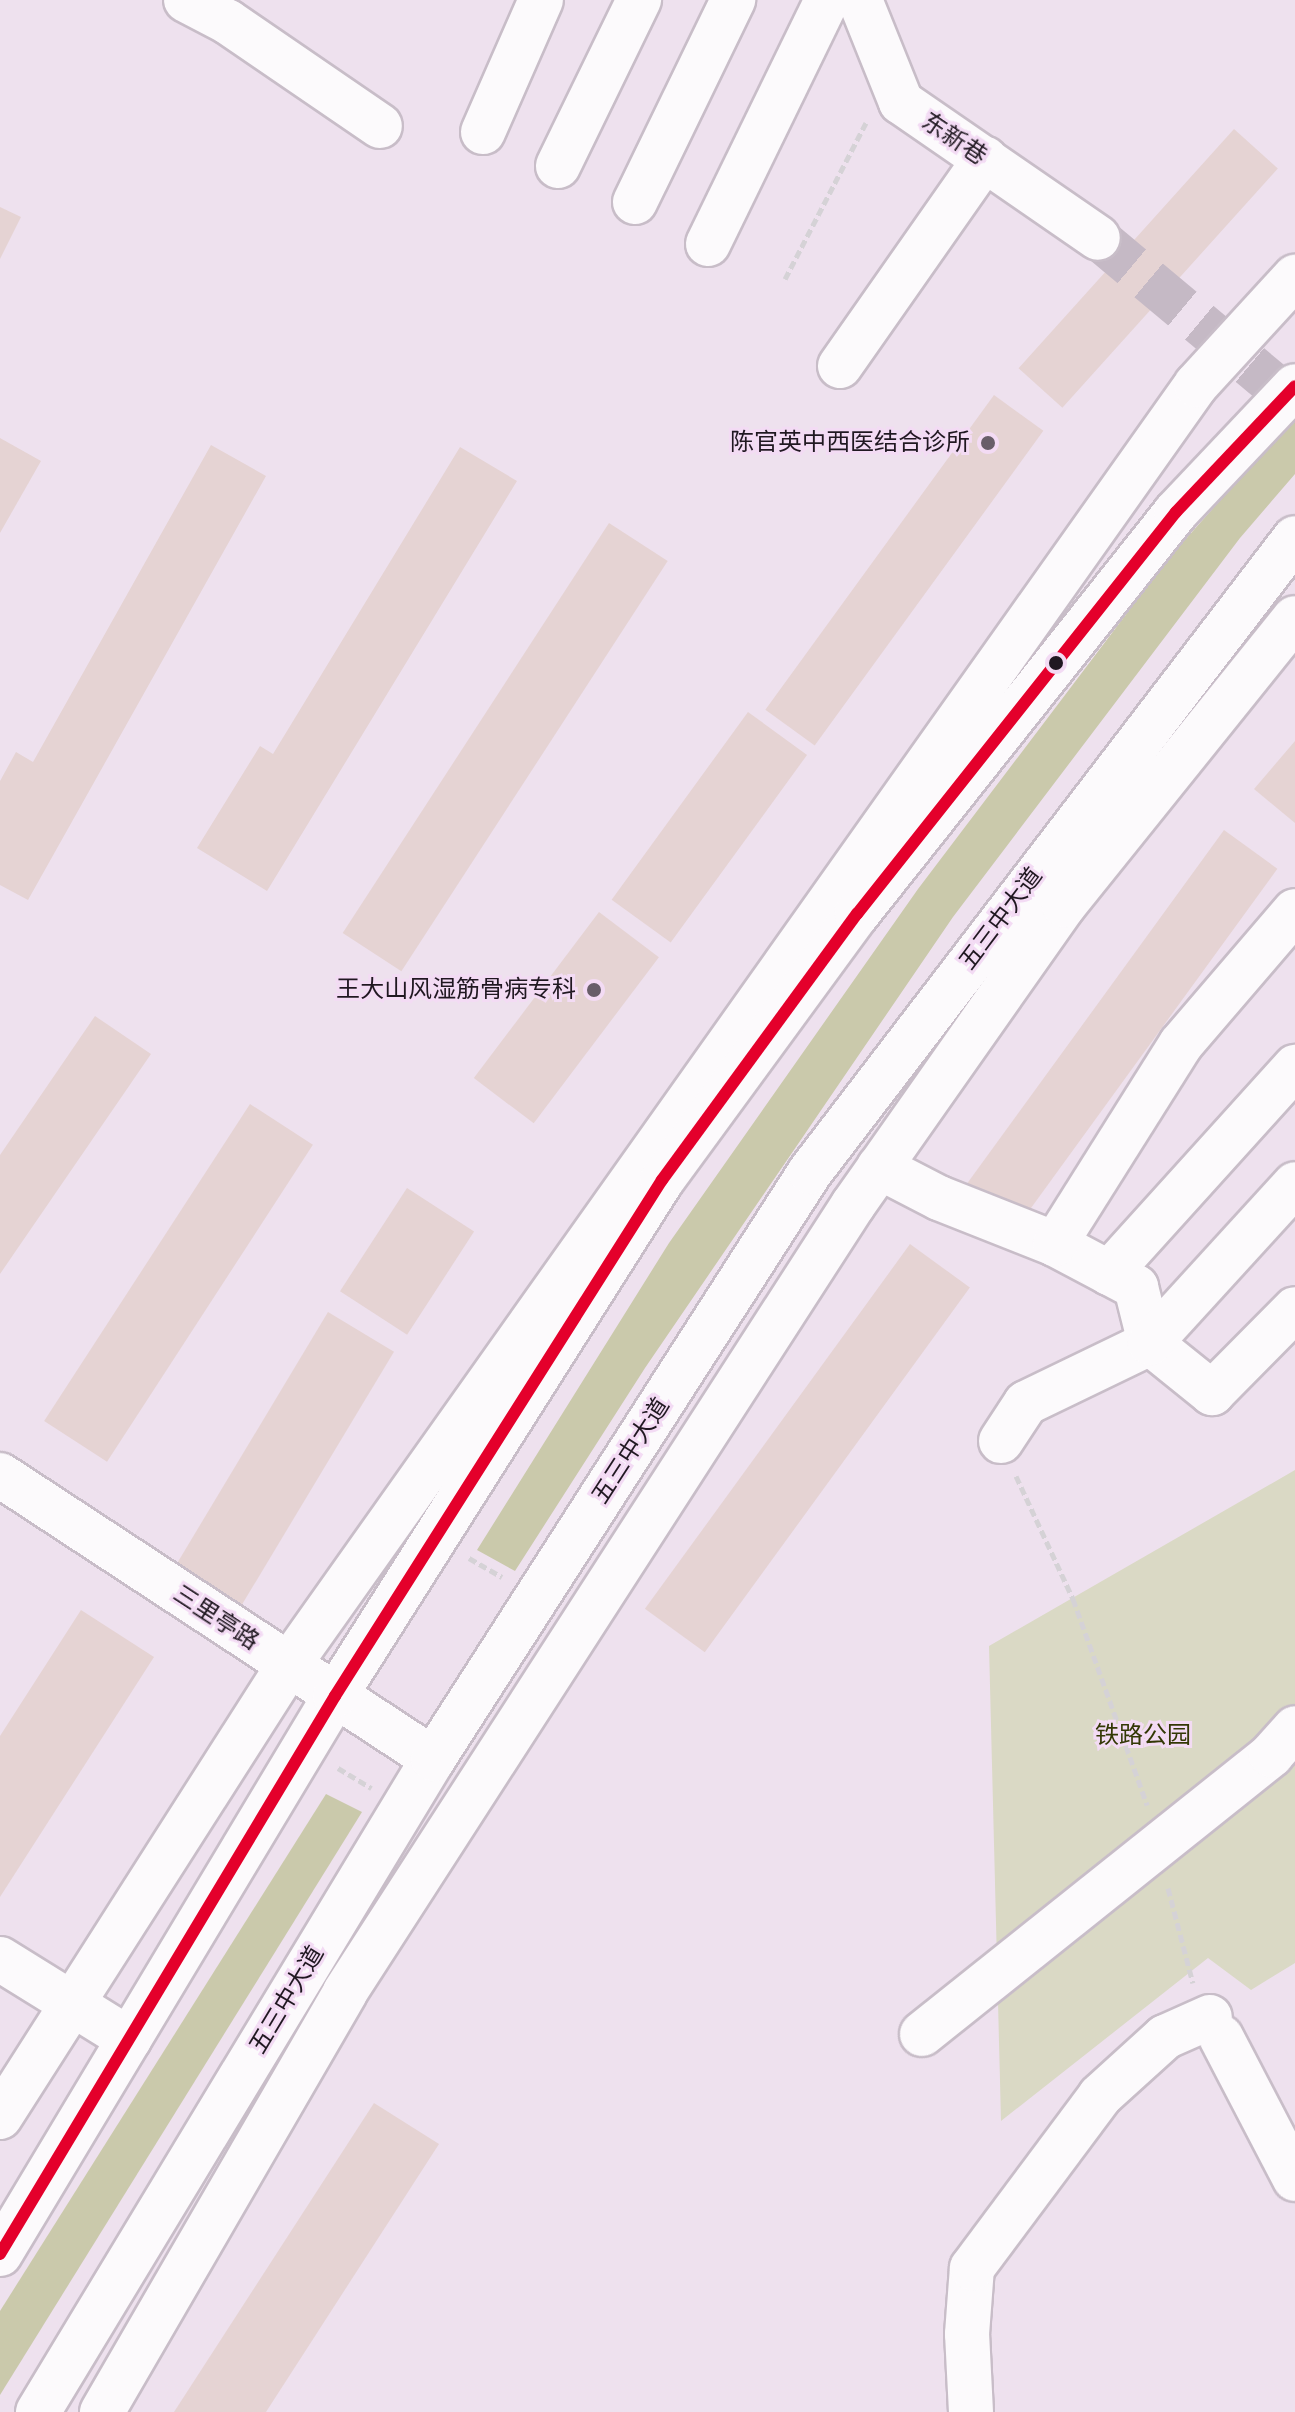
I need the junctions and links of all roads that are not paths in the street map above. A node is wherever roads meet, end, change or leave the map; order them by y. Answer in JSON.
{"nodes":[{"id":1,"x":186,"y":0,"type":"edge"},
{"id":2,"x":541,"y":0,"type":"edge"},
{"id":3,"x":639,"y":0,"type":"edge"},
{"id":4,"x":733,"y":0,"type":"edge"},
{"id":5,"x":827,"y":0,"type":"edge"},
{"id":6,"x":860,"y":0,"type":"edge"},
{"id":7,"x":380,"y":126,"type":"dead end"},
{"id":8,"x":483,"y":132,"type":"dead end"},
{"id":9,"x":985,"y":159,"type":"junction"},
{"id":10,"x":558,"y":166,"type":"dead end"},
{"id":11,"x":635,"y":202,"type":"dead end"},
{"id":12,"x":1098,"y":238,"type":"tunnel mouth"},
{"id":13,"x":708,"y":244,"type":"dead end"},
{"id":14,"x":1295,"y":277,"type":"edge"},
{"id":15,"x":840,"y":366,"type":"dead end"},
{"id":16,"x":1295,"y":386,"type":"edge"},
{"id":17,"x":1295,"y":538,"type":"edge"},
{"id":18,"x":1295,"y":618,"type":"edge"},
{"id":19,"x":1295,"y":911,"type":"edge"},
{"id":20,"x":1295,"y":1067,"type":"edge"},
{"id":21,"x":879,"y":1167,"type":"junction"},
{"id":22,"x":1295,"y":1184,"type":"edge"},
{"id":23,"x":1055,"y":1244,"type":"junction"},
{"id":24,"x":1109,"y":1273,"type":"junction"},
{"id":25,"x":1295,"y":1309,"type":"edge"},
{"id":26,"x":1150,"y":1343,"type":"junction"},
{"id":27,"x":1001,"y":1441,"type":"road end"},
{"id":28,"x":0,"y":1475,"type":"edge"},
{"id":29,"x":288,"y":1666,"type":"junction"},
{"id":30,"x":335,"y":1696,"type":"junction"},
{"id":31,"x":1295,"y":1728,"type":"edge"},
{"id":32,"x":433,"y":1759,"type":"junction"},
{"id":33,"x":0,"y":1959,"type":"edge"},
{"id":34,"x":69,"y":2001,"type":"junction"},
{"id":35,"x":922,"y":2034,"type":"dead end"},
{"id":36,"x":129,"y":2039,"type":"junction"},
{"id":37,"x":0,"y":2117,"type":"edge"},
{"id":38,"x":1295,"y":2179,"type":"edge"},
{"id":39,"x":0,"y":2254,"type":"edge"},
{"id":40,"x":38,"y":2412,"type":"edge"},
{"id":41,"x":102,"y":2412,"type":"edge"},
{"id":42,"x":971,"y":2412,"type":"edge"}],
"edges":[{"from":1,"to":7,"type":"main road"},
{"from":2,"to":8,"type":"main road"},
{"from":3,"to":10,"type":"main road"},
{"from":4,"to":11,"type":"main road"},
{"from":5,"to":13,"type":"main road"},
{"from":6,"to":9,"type":"main road","name":"东新巷"},
{"from":9,"to":12,"type":"main road","name":"东新巷"},
{"from":9,"to":15,"type":"main road"},
{"from":14,"to":29,"type":"main road"},
{"from":16,"to":30,"type":"main road"},
{"from":17,"to":32,"type":"main road","name":"五三中大道"},
{"from":18,"to":21,"type":"main road"},
{"from":19,"to":23,"type":"main road"},
{"from":20,"to":24,"type":"main road"},
{"from":21,"to":23,"type":"main road"},
{"from":21,"to":41,"type":"main road"},
{"from":22,"to":26,"type":"main road"},
{"from":23,"to":24,"type":"main road"},
{"from":24,"to":26,"type":"main road"},
{"from":25,"to":26,"type":"main road"},
{"from":26,"to":27,"type":"main road"},
{"from":28,"to":29,"type":"main road","name":"三里亭路"},
{"from":29,"to":30,"type":"main road","name":"三里亭路"},
{"from":29,"to":34,"type":"main road"},
{"from":30,"to":32,"type":"main road","name":"三里亭路"},
{"from":30,"to":36,"type":"main road"},
{"from":31,"to":35,"type":"main road"},
{"from":32,"to":40,"type":"main road","name":"五三中大道"},
{"from":33,"to":34,"type":"main road"},
{"from":34,"to":36,"type":"main road"},
{"from":34,"to":37,"type":"main road"},
{"from":36,"to":39,"type":"main road"},
{"from":38,"to":42,"type":"main road"}]}
